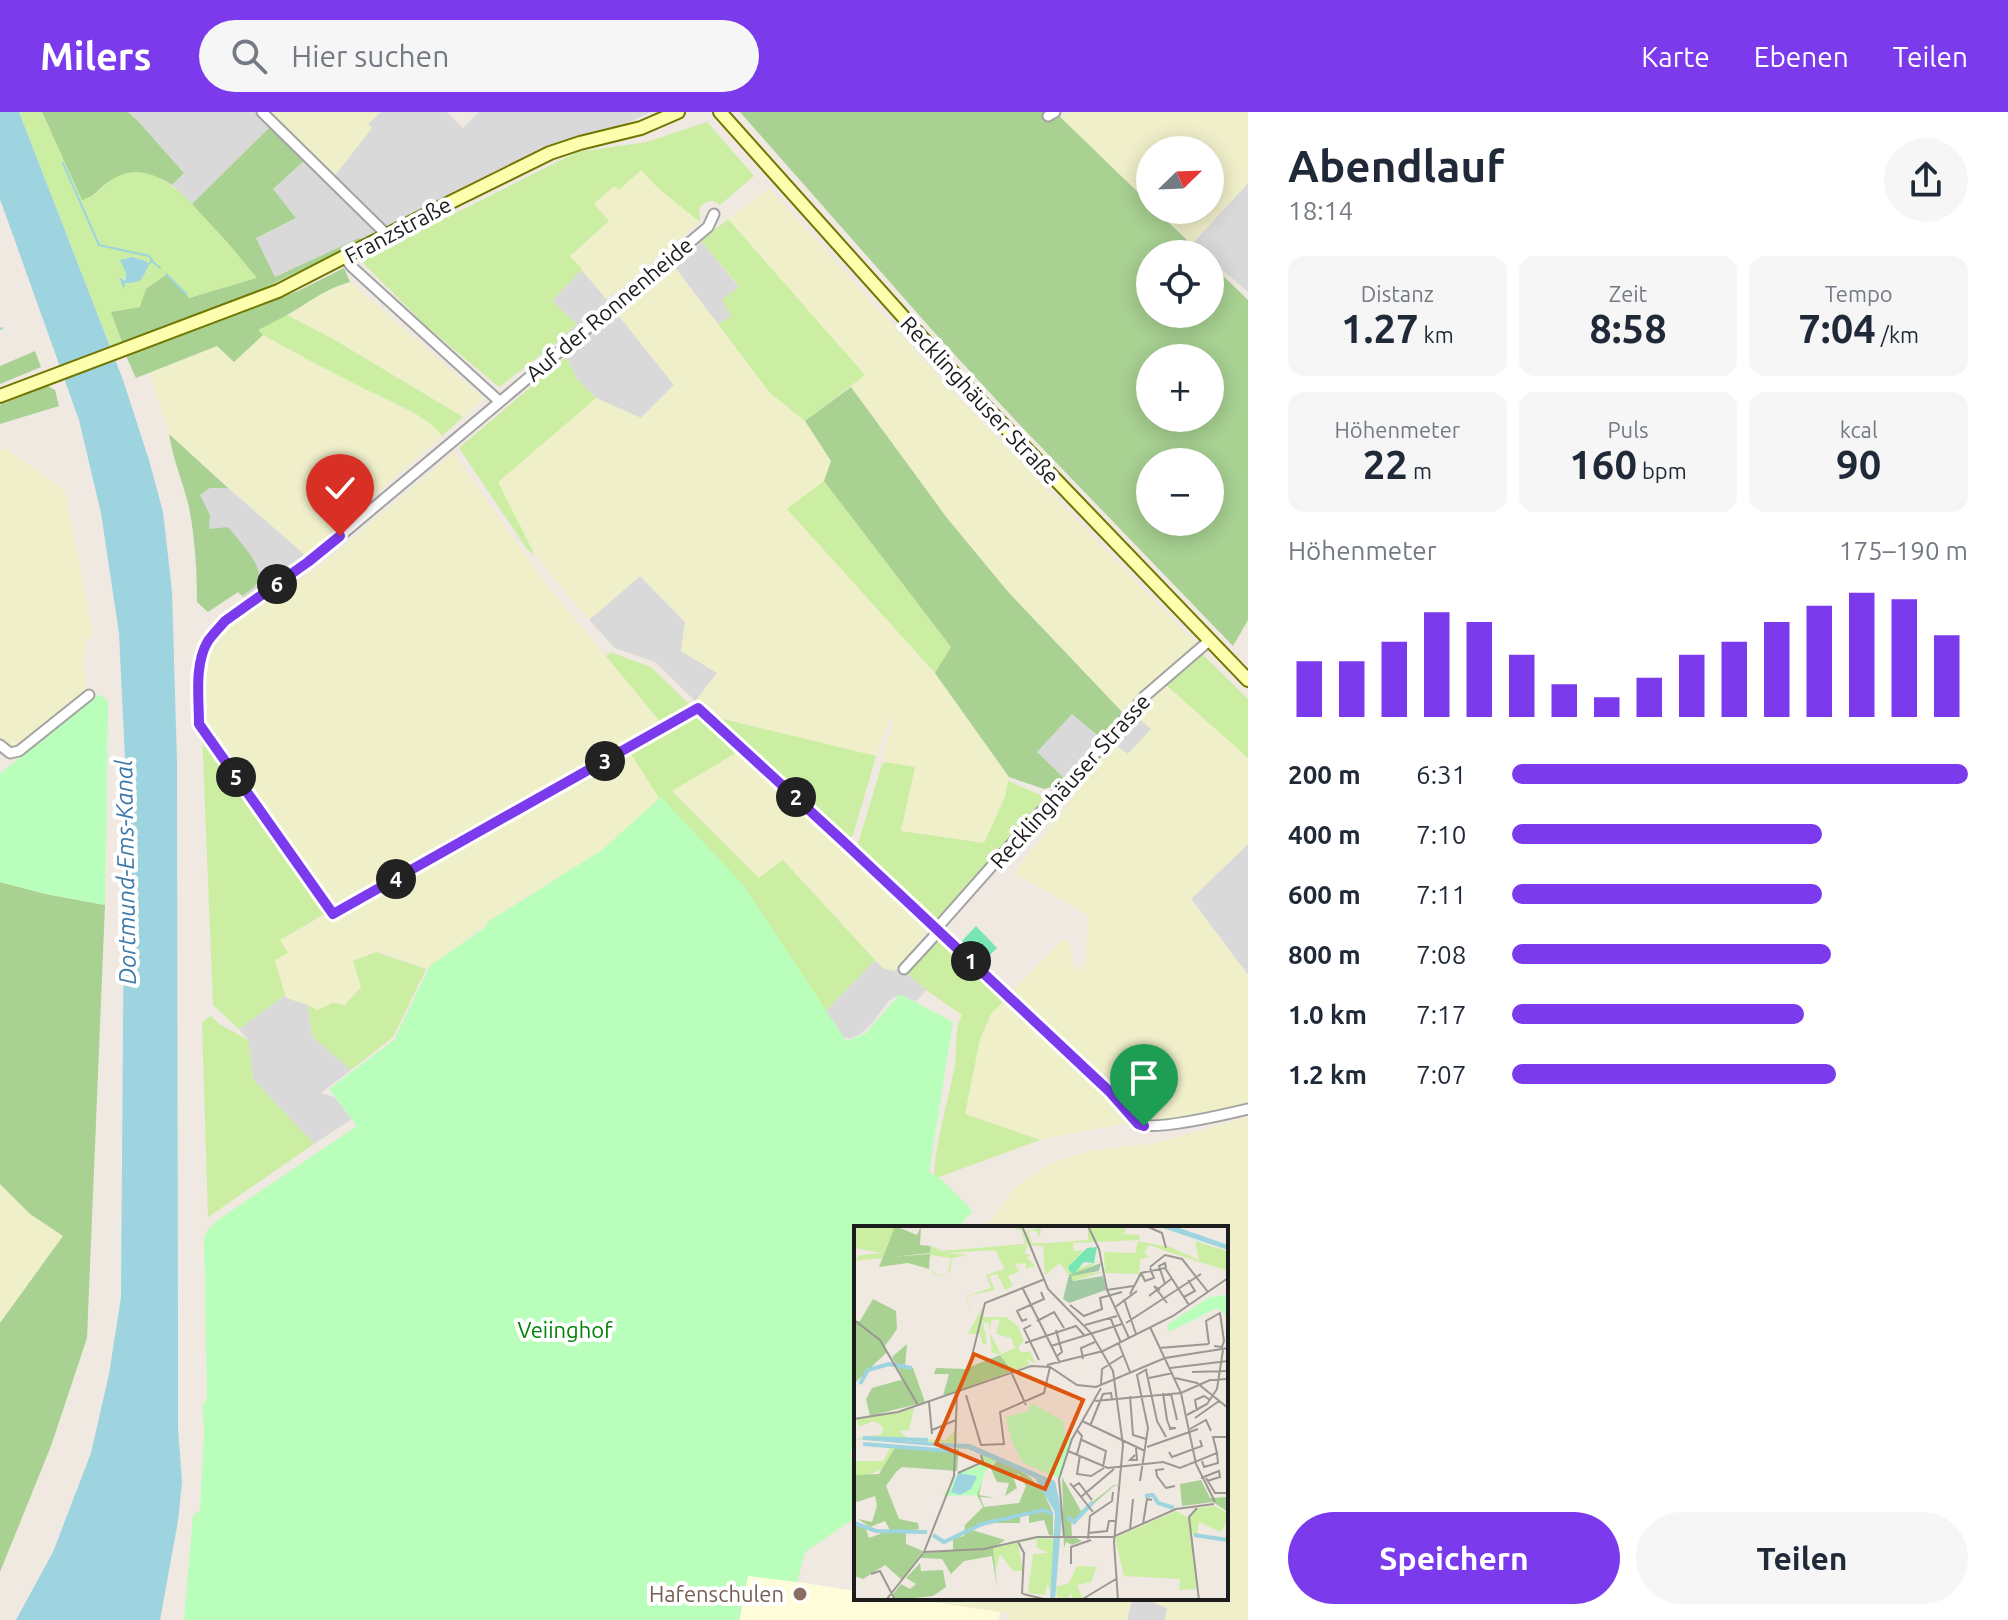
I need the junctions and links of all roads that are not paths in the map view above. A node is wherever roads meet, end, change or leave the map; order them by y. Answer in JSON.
{"nodes":[{"id":1,"x":262,"y":112,"type":"edge"},
{"id":2,"x":678,"y":112,"type":"edge"},
{"id":3,"x":720,"y":112,"type":"edge"},
{"id":4,"x":714,"y":214,"type":"dead end"},
{"id":5,"x":388,"y":236,"type":"junction"},
{"id":6,"x":345,"y":258,"type":"junction"},
{"id":7,"x":0,"y":396,"type":"edge"},
{"id":8,"x":499,"y":401,"type":"junction"},
{"id":9,"x":1210,"y":640,"type":"junction"},
{"id":10,"x":1248,"y":680,"type":"edge"},
{"id":11,"x":89,"y":695,"type":"dead end"},
{"id":12,"x":0,"y":745,"type":"edge"},
{"id":13,"x":937,"y":928,"type":"junction"},
{"id":14,"x":904,"y":969,"type":"dead end"},
{"id":15,"x":1248,"y":1109,"type":"edge"}],
"edges":[{"from":1,"to":5,"type":"street"},
{"from":2,"to":5,"type":"main road","name":"Franzstraße"},
{"from":3,"to":9,"type":"main road","name":"Recklinghäuser Straße"},
{"from":4,"to":8,"type":"street","name":"Auf der Ronnenheide"},
{"from":5,"to":6,"type":"main road","name":"Franzstraße"},
{"from":6,"to":7,"type":"main road","name":"Franzstraße"},
{"from":6,"to":8,"type":"street"},
{"from":8,"to":13,"type":"street","name":"Auf der Ronnenheide"},
{"from":9,"to":10,"type":"main road","name":"Recklinghäuser Straße"},
{"from":9,"to":13,"type":"street","name":"Recklinghäuser Strasse"},
{"from":11,"to":12,"type":"street"},
{"from":13,"to":14,"type":"street","name":"Recklinghäuser Strasse"},
{"from":13,"to":15,"type":"street"}]}
